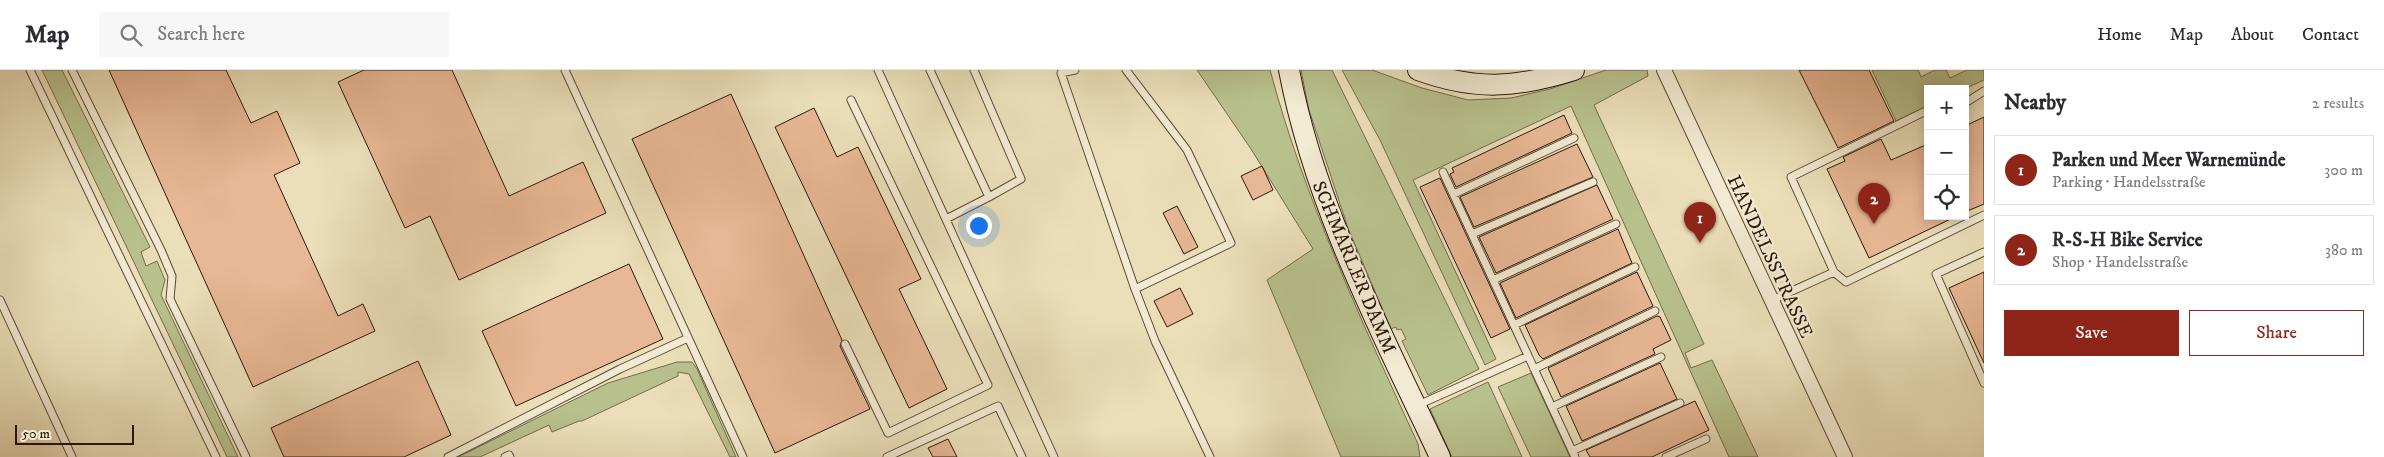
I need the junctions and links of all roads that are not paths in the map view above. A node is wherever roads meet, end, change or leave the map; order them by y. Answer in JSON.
{"nodes":[{"id":1,"x":30,"y":70,"type":"edge"},
{"id":2,"x":72,"y":70,"type":"edge"},
{"id":3,"x":565,"y":70,"type":"edge"},
{"id":4,"x":878,"y":70,"type":"edge"},
{"id":5,"x":930,"y":70,"type":"edge"},
{"id":6,"x":974,"y":70,"type":"edge"},
{"id":7,"x":1075,"y":70,"type":"edge"},
{"id":8,"x":1126,"y":70,"type":"edge"},
{"id":9,"x":1289,"y":70,"type":"edge"},
{"id":10,"x":1418,"y":70,"type":"edge"},
{"id":11,"x":1574,"y":70,"type":"edge"},
{"id":12,"x":1664,"y":70,"type":"edge"},
{"id":13,"x":1984,"y":91,"type":"edge"},
{"id":14,"x":851,"y":100,"type":"dead end"},
{"id":15,"x":1969,"y":100,"type":"edge"},
{"id":16,"x":1924,"y":112,"type":"edge"},
{"id":17,"x":1574,"y":138,"type":"dead end"},
{"id":18,"x":1444,"y":172,"type":"dead end"},
{"id":19,"x":1593,"y":182,"type":"dead end"},
{"id":20,"x":1454,"y":194,"type":"junction"},
{"id":21,"x":990,"y":197,"type":"junction"},
{"id":22,"x":1984,"y":215,"type":"edge"},
{"id":23,"x":946,"y":219,"type":"junction"},
{"id":24,"x":1616,"y":224,"type":"dead end"},
{"id":25,"x":1472,"y":234,"type":"junction"},
{"id":26,"x":1984,"y":252,"type":"edge"},
{"id":27,"x":1635,"y":267,"type":"dead end"},
{"id":28,"x":1834,"y":272,"type":"junction"},
{"id":29,"x":1493,"y":280,"type":"junction"},
{"id":30,"x":1135,"y":289,"type":"junction"},
{"id":31,"x":0,"y":300,"type":"edge"},
{"id":32,"x":1772,"y":300,"type":"junction"},
{"id":33,"x":1655,"y":311,"type":"dead end"},
{"id":34,"x":1514,"y":325,"type":"junction"},
{"id":35,"x":688,"y":338,"type":"junction"},
{"id":36,"x":845,"y":344,"type":"dead end"},
{"id":37,"x":1528,"y":356,"type":"junction"},
{"id":38,"x":1661,"y":357,"type":"dead end"},
{"id":39,"x":1534,"y":369,"type":"junction"},
{"id":40,"x":1984,"y":383,"type":"edge"},
{"id":41,"x":1680,"y":402,"type":"dead end"},
{"id":42,"x":1416,"y":406,"type":"junction"},
{"id":43,"x":1552,"y":407,"type":"junction"},
{"id":44,"x":1706,"y":439,"type":"dead end"},
{"id":45,"x":1574,"y":454,"type":"edge"},
{"id":46,"x":72,"y":457,"type":"edge"},
{"id":47,"x":216,"y":457,"type":"edge"},
{"id":48,"x":246,"y":457,"type":"edge"},
{"id":49,"x":448,"y":457,"type":"edge"},
{"id":50,"x":505,"y":457,"type":"edge"},
{"id":51,"x":510,"y":457,"type":"edge"},
{"id":52,"x":743,"y":457,"type":"edge"},
{"id":53,"x":887,"y":457,"type":"edge"},
{"id":54,"x":1022,"y":457,"type":"edge"},
{"id":55,"x":1054,"y":457,"type":"edge"},
{"id":56,"x":1210,"y":457,"type":"edge"},
{"id":57,"x":1440,"y":457,"type":"edge"},
{"id":58,"x":1666,"y":457,"type":"edge"},
{"id":59,"x":1845,"y":457,"type":"edge"}],
"edges":[{"from":1,"to":47,"type":"lane"},
{"from":2,"to":48,"type":"lane"},
{"from":3,"to":35,"type":"lane"},
{"from":4,"to":23,"type":"lane"},
{"from":5,"to":21,"type":"lane"},
{"from":6,"to":21,"type":"lane"},
{"from":7,"to":30,"type":"lane"},
{"from":8,"to":30,"type":"lane"},
{"from":9,"to":42,"type":"street","name":"SCHMARLER DAMM"},
{"from":10,"to":11,"type":"street"},
{"from":12,"to":32,"type":"street","name":"HANDELSSTRASSE"},
{"from":13,"to":15,"type":"lane"},
{"from":14,"to":36,"type":"lane"},
{"from":16,"to":28,"type":"lane"},
{"from":17,"to":20,"type":"lane"},
{"from":18,"to":20,"type":"lane"},
{"from":19,"to":25,"type":"lane"},
{"from":20,"to":25,"type":"lane"},
{"from":21,"to":23,"type":"lane"},
{"from":22,"to":28,"type":"lane"},
{"from":23,"to":55,"type":"lane"},
{"from":24,"to":29,"type":"lane"},
{"from":25,"to":29,"type":"lane"},
{"from":26,"to":40,"type":"lane"},
{"from":27,"to":34,"type":"lane"},
{"from":28,"to":32,"type":"lane"},
{"from":29,"to":34,"type":"lane"},
{"from":30,"to":56,"type":"lane"},
{"from":31,"to":46,"type":"lane"},
{"from":32,"to":59,"type":"street","name":"HANDELSSTRASSE"},
{"from":33,"to":39,"type":"lane"},
{"from":34,"to":37,"type":"lane"},
{"from":35,"to":49,"type":"lane"},
{"from":35,"to":52,"type":"lane"},
{"from":37,"to":39,"type":"lane"},
{"from":37,"to":42,"type":"lane"},
{"from":38,"to":43,"type":"lane"},
{"from":39,"to":43,"type":"lane"},
{"from":41,"to":45,"type":"lane"},
{"from":42,"to":57,"type":"street","name":"SCHMARLER DAMM"},
{"from":43,"to":45,"type":"lane"},
{"from":44,"to":58,"type":"lane"},
{"from":50,"to":51,"type":"lane"},
{"from":53,"to":54,"type":"lane"}]}
